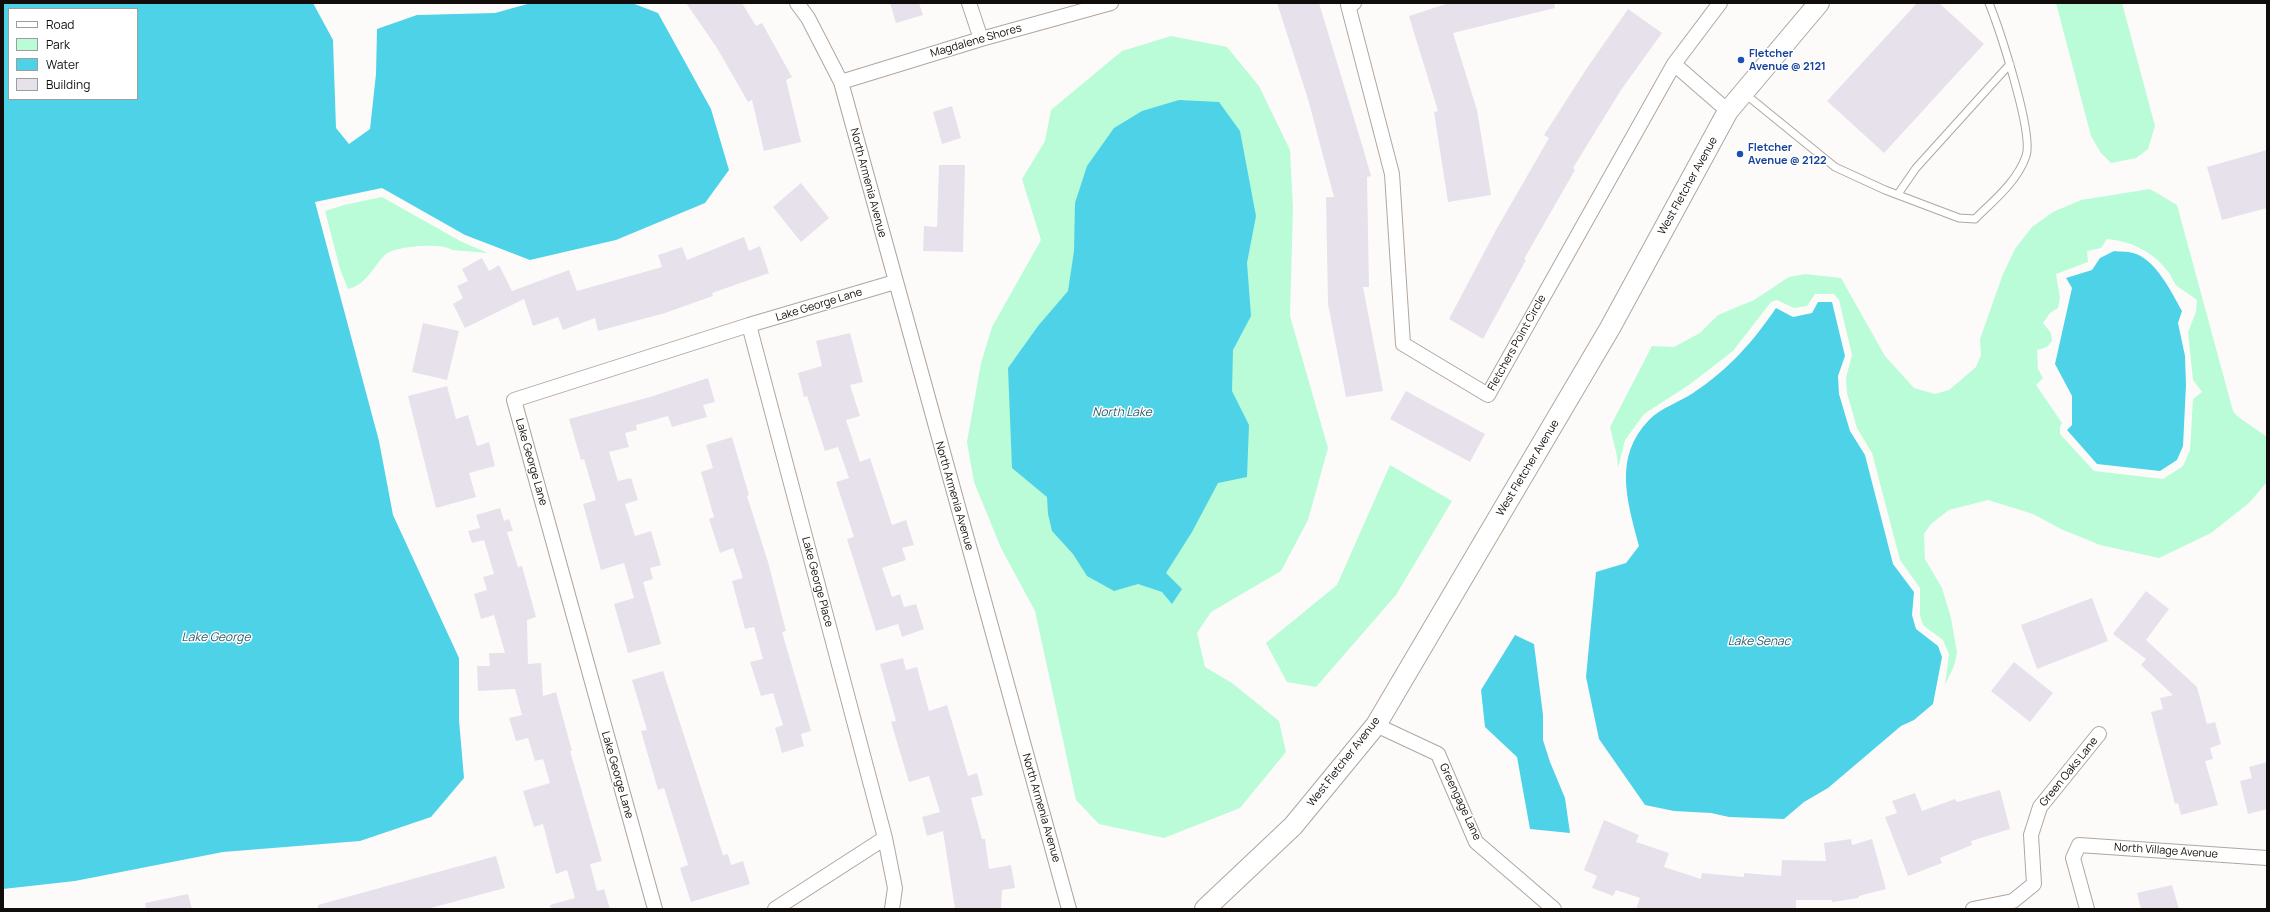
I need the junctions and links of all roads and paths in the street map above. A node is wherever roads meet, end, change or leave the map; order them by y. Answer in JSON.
{"nodes":[{"id":1,"x":797,"y":3,"type":"edge"},
{"id":2,"x":969,"y":3,"type":"edge"},
{"id":3,"x":1111,"y":3,"type":"edge"},
{"id":4,"x":1354,"y":3,"type":"edge"},
{"id":5,"x":1720,"y":3,"type":"edge"},
{"id":6,"x":1819,"y":3,"type":"edge"},
{"id":7,"x":1990,"y":3,"type":"edge"},
{"id":8,"x":981,"y":39,"type":"junction"},
{"id":9,"x":1674,"y":64,"type":"junction"},
{"id":10,"x":2010,"y":64,"type":"junction"},
{"id":11,"x":841,"y":82,"type":"junction"},
{"id":12,"x":1744,"y":93,"type":"junction"},
{"id":13,"x":1728,"y":111,"type":"junction"},
{"id":14,"x":1898,"y":194,"type":"junction"},
{"id":15,"x":895,"y":282,"type":"junction"},
{"id":16,"x":749,"y":326,"type":"junction"},
{"id":17,"x":1376,"y":724,"type":"junction"},
{"id":18,"x":2100,"y":734,"type":"dead end"},
{"id":19,"x":885,"y":838,"type":"junction"},
{"id":20,"x":2267,"y":858,"type":"edge"},
{"id":21,"x":655,"y":909,"type":"edge"},
{"id":22,"x":775,"y":909,"type":"edge"},
{"id":23,"x":892,"y":909,"type":"edge"},
{"id":24,"x":1069,"y":909,"type":"edge"},
{"id":25,"x":1205,"y":909,"type":"edge"},
{"id":26,"x":1554,"y":909,"type":"edge"},
{"id":27,"x":1972,"y":909,"type":"edge"},
{"id":28,"x":2088,"y":909,"type":"edge"}],
"edges":[{"from":1,"to":11,"type":"street","name":"North Armenia Avenue"},
{"from":2,"to":8,"type":"street"},
{"from":3,"to":8,"type":"street","name":"Magdalene Shores"},
{"from":4,"to":9,"type":"street","name":"Fletchers Point Circle"},
{"from":5,"to":9,"type":"street","name":"Fletchers Point Circle"},
{"from":6,"to":12,"type":"main road","name":"West Fletcher Avenue"},
{"from":7,"to":10,"type":"lane"},
{"from":8,"to":11,"type":"street","name":"Magdalene Shores"},
{"from":9,"to":13,"type":"street"},
{"from":10,"to":14,"type":"lane"},
{"from":10,"to":14,"type":"lane"},
{"from":11,"to":15,"type":"street","name":"North Armenia Avenue"},
{"from":12,"to":13,"type":"main road","name":"West Fletcher Avenue"},
{"from":12,"to":14,"type":"lane"},
{"from":13,"to":17,"type":"main road","name":"West Fletcher Avenue"},
{"from":15,"to":16,"type":"street","name":"Lake George Lane"},
{"from":15,"to":24,"type":"street","name":"North Armenia Avenue"},
{"from":16,"to":19,"type":"street","name":"Lake George Place"},
{"from":16,"to":21,"type":"street","name":"Lake George Lane"},
{"from":17,"to":25,"type":"main road","name":"West Fletcher Avenue"},
{"from":17,"to":26,"type":"street","name":"Greengage Lane"},
{"from":18,"to":27,"type":"street","name":"Green Oaks Lane"},
{"from":19,"to":22,"type":"street"},
{"from":19,"to":23,"type":"street","name":"Lake George Place"},
{"from":20,"to":28,"type":"street","name":"North Village Avenue"}]}
